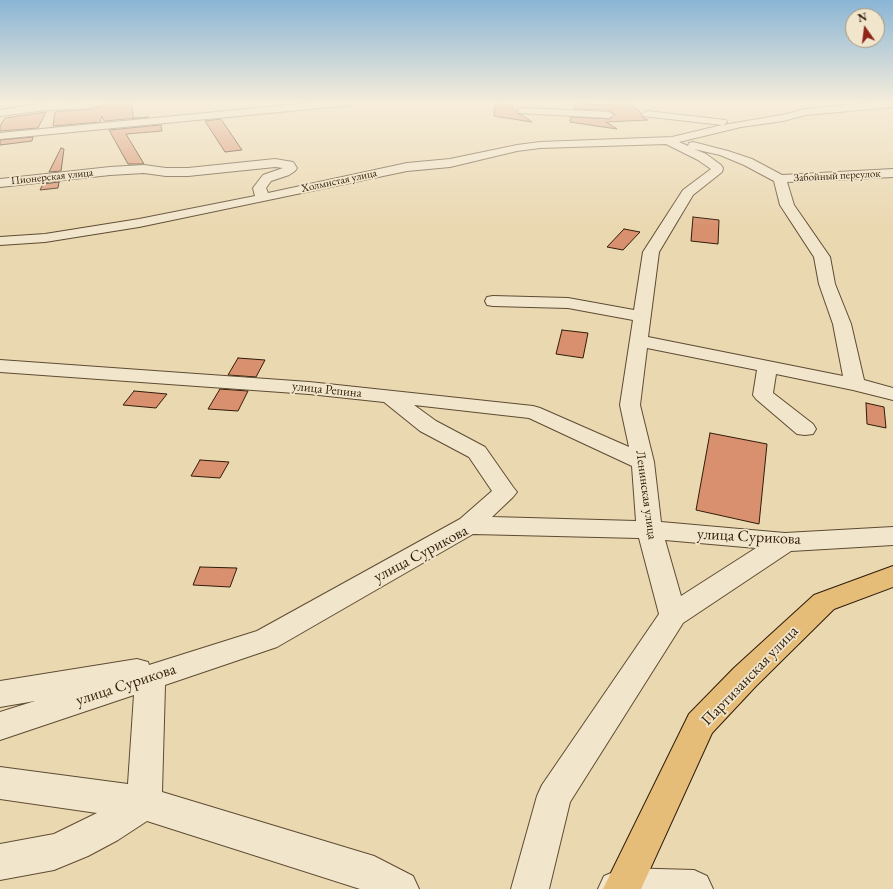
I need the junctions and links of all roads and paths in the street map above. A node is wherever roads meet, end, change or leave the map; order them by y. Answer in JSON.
{"nodes":[{"id":1,"x":577,"y":143,"type":"edge"},
{"id":2,"x":671,"y":143,"type":"edge"},
{"id":3,"x":678,"y":143,"type":"edge"},
{"id":4,"x":893,"y":173,"type":"edge"},
{"id":5,"x":780,"y":180,"type":"junction"},
{"id":6,"x":0,"y":183,"type":"edge"},
{"id":7,"x":263,"y":198,"type":"junction"},
{"id":8,"x":0,"y":241,"type":"edge"},
{"id":9,"x":493,"y":301,"type":"dead end"},
{"id":10,"x":643,"y":317,"type":"junction"},
{"id":11,"x":640,"y":341,"type":"junction"},
{"id":12,"x":0,"y":366,"type":"edge"},
{"id":13,"x":767,"y":366,"type":"junction"},
{"id":14,"x":855,"y":384,"type":"junction"},
{"id":15,"x":893,"y":394,"type":"edge"},
{"id":16,"x":389,"y":396,"type":"junction"},
{"id":17,"x":805,"y":429,"type":"dead end"},
{"id":18,"x":643,"y":462,"type":"junction"},
{"id":19,"x":469,"y":526,"type":"junction"},
{"id":20,"x":648,"y":530,"type":"junction"},
{"id":21,"x":893,"y":536,"type":"edge"},
{"id":22,"x":785,"y":542,"type":"junction"},
{"id":23,"x":893,"y":576,"type":"edge"},
{"id":24,"x":673,"y":615,"type":"junction"},
{"id":25,"x":195,"y":662,"type":"junction"},
{"id":26,"x":150,"y":678,"type":"junction"},
{"id":27,"x":0,"y":694,"type":"edge"},
{"id":28,"x":0,"y":726,"type":"edge"},
{"id":29,"x":0,"y":783,"type":"edge"},
{"id":30,"x":144,"y":803,"type":"junction"},
{"id":31,"x":0,"y":862,"type":"edge"},
{"id":32,"x":621,"y":888,"type":"edge"},
{"id":33,"x":400,"y":889,"type":"edge"},
{"id":34,"x":530,"y":889,"type":"edge"},
{"id":35,"x":694,"y":889,"type":"edge"}],
"edges":[{"from":1,"to":7,"type":"street","name":"Холмистая улица"},
{"from":2,"to":10,"type":"street","name":"Ленинская улица"},
{"from":3,"to":5,"type":"street"},
{"from":4,"to":5,"type":"street","name":"Забойный переулок"},
{"from":5,"to":14,"type":"street"},
{"from":6,"to":7,"type":"street","name":"Пионерская улица"},
{"from":7,"to":8,"type":"street","name":"Холмистая улица"},
{"from":9,"to":10,"type":"street"},
{"from":10,"to":11,"type":"street","name":"Ленинская улица"},
{"from":11,"to":13,"type":"street"},
{"from":11,"to":18,"type":"street","name":"Ленинская улица"},
{"from":12,"to":16,"type":"street","name":"улица Репина"},
{"from":13,"to":14,"type":"street"},
{"from":13,"to":17,"type":"street"},
{"from":14,"to":15,"type":"street"},
{"from":16,"to":18,"type":"street","name":"улица Репина"},
{"from":16,"to":19,"type":"street"},
{"from":18,"to":20,"type":"street","name":"Ленинская улица"},
{"from":19,"to":20,"type":"street","name":"улица Сурикова"},
{"from":19,"to":25,"type":"street","name":"улица Сурикова"},
{"from":20,"to":22,"type":"street","name":"улица Сурикова"},
{"from":20,"to":24,"type":"street","name":"Ленинская улица"},
{"from":21,"to":22,"type":"street","name":"улица Сурикова"},
{"from":22,"to":24,"type":"street"},
{"from":23,"to":32,"type":"main road","name":"Партизанская улица"},
{"from":24,"to":34,"type":"street"},
{"from":25,"to":26,"type":"street","name":"улица Сурикова"},
{"from":25,"to":27,"type":"street"},
{"from":26,"to":28,"type":"street","name":"улица Сурикова"},
{"from":26,"to":30,"type":"street"},
{"from":29,"to":30,"type":"street"},
{"from":30,"to":31,"type":"street"},
{"from":30,"to":33,"type":"street"},
{"from":32,"to":35,"type":"street"}]}
